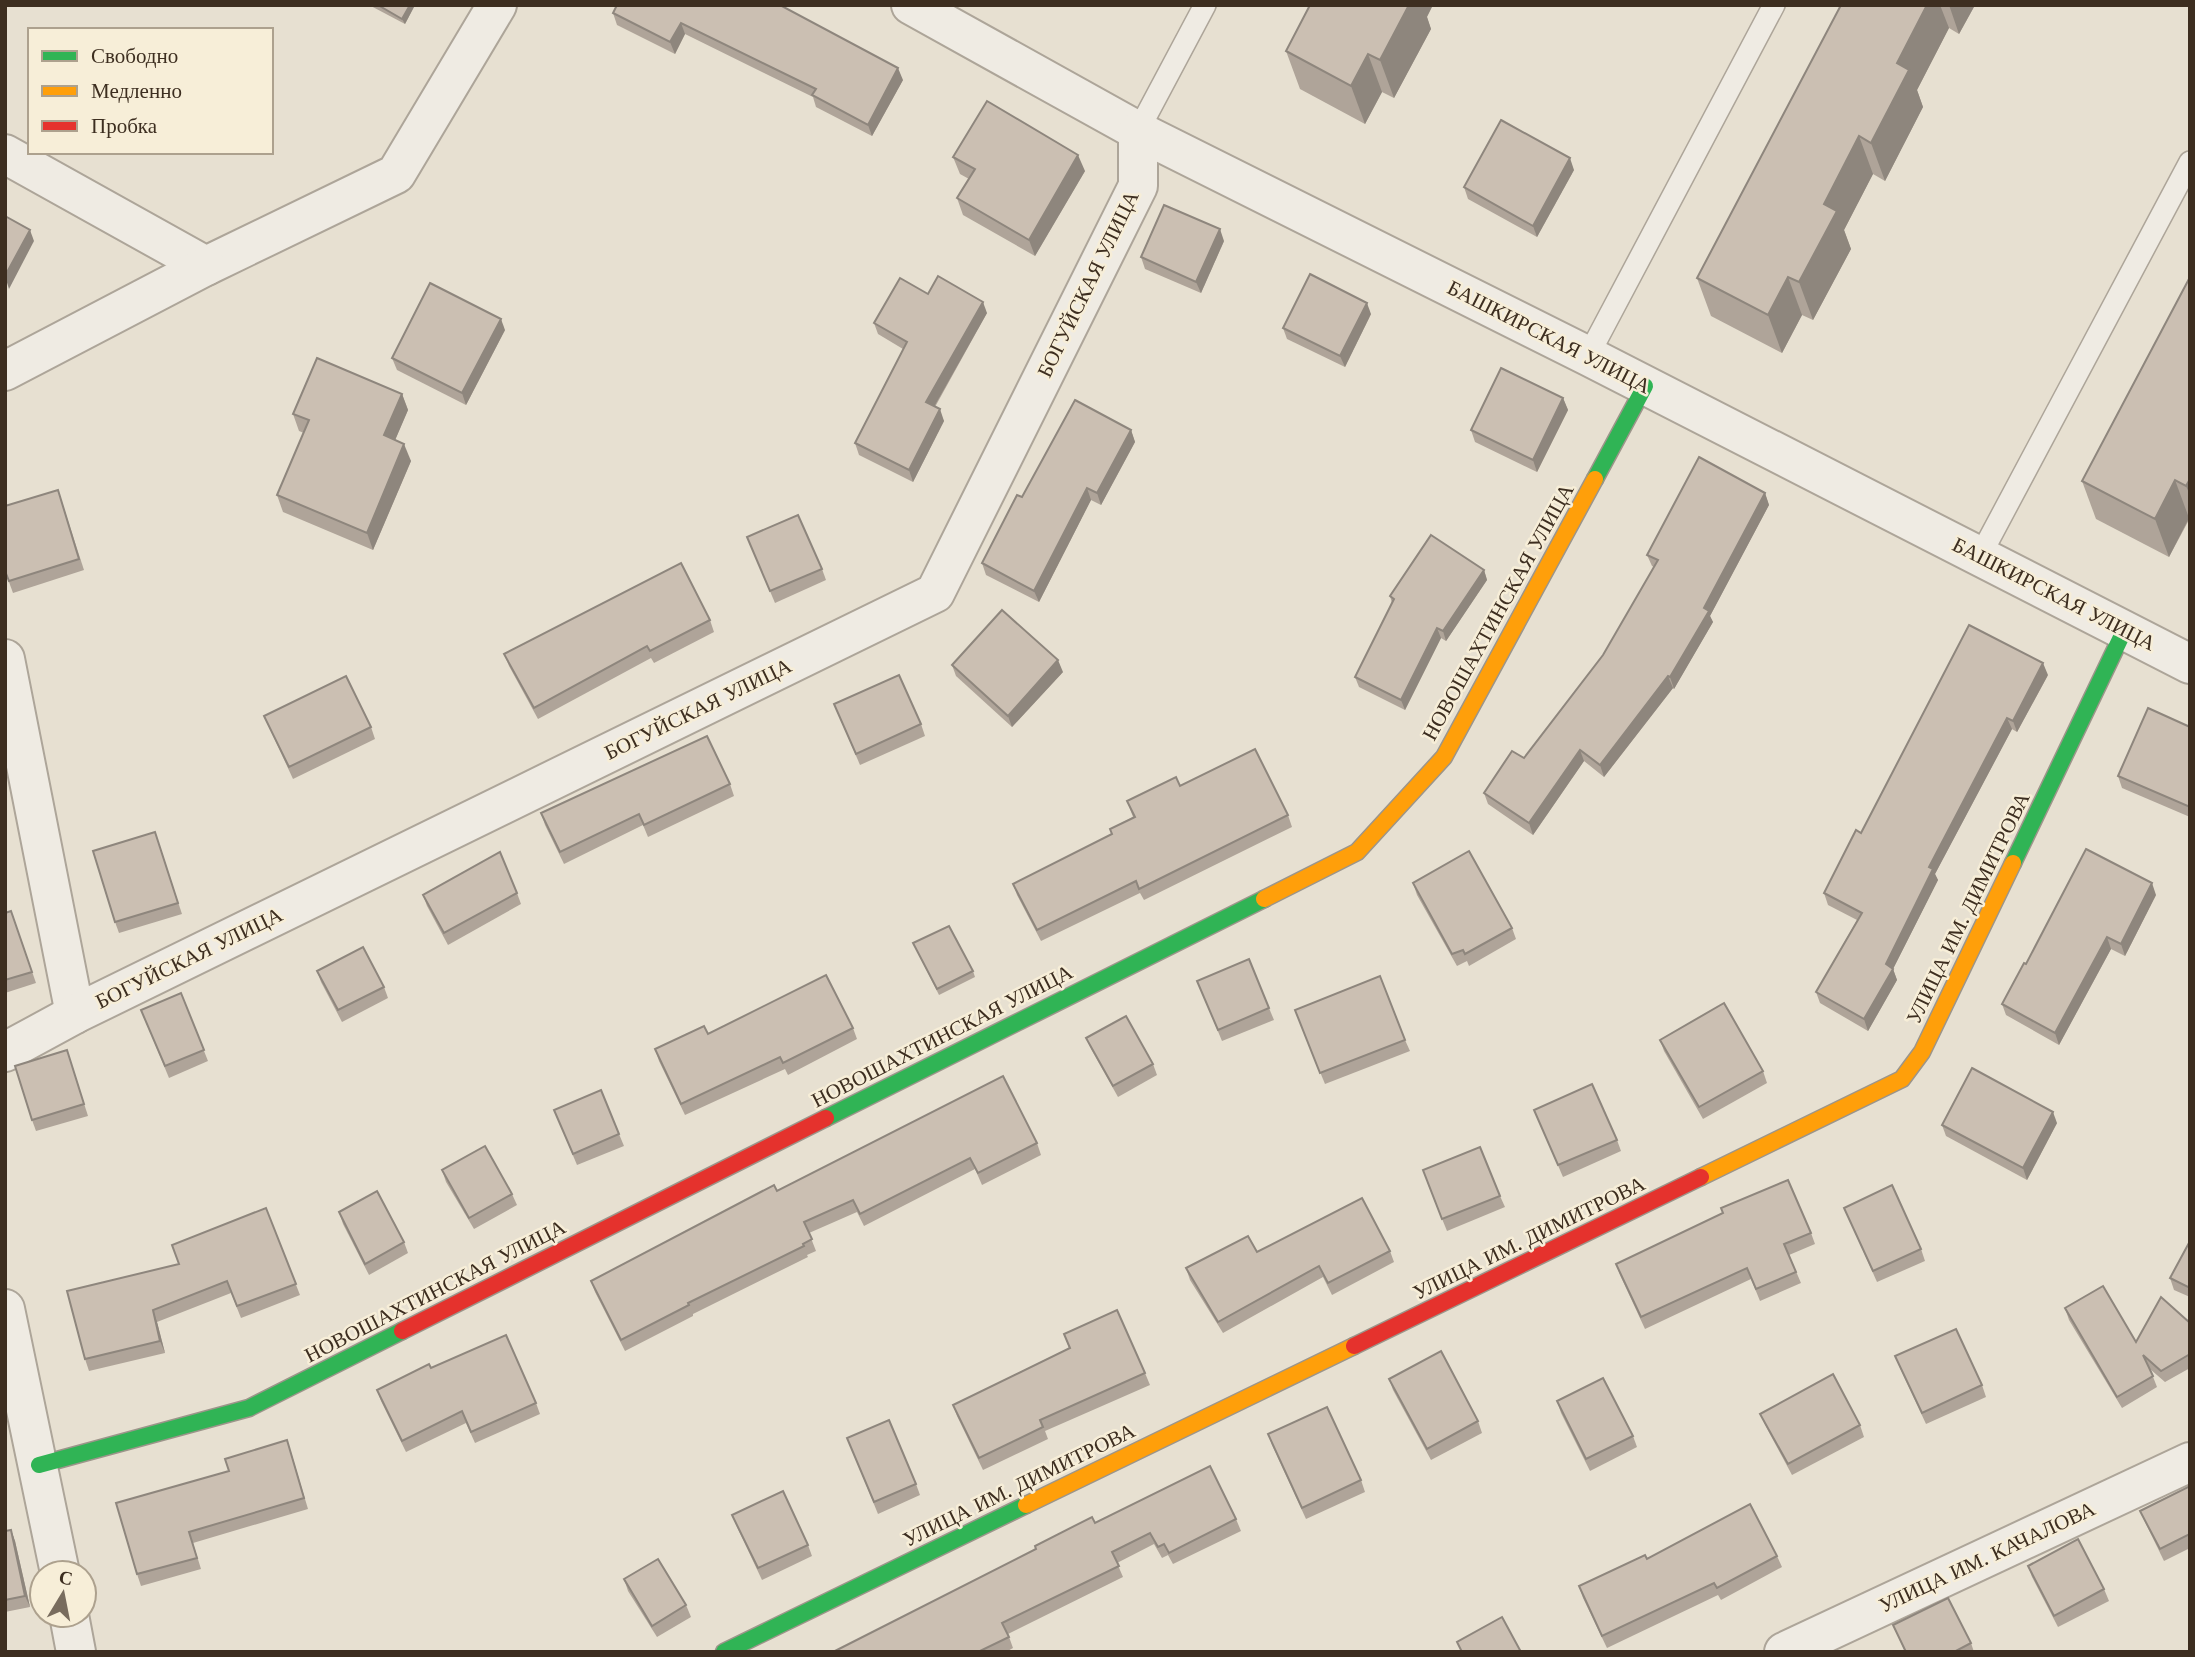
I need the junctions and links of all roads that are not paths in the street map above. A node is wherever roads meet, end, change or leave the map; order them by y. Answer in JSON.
{"nodes":[{"id":1,"x":497,"y":5,"type":"edge"},
{"id":2,"x":911,"y":5,"type":"edge"},
{"id":3,"x":1205,"y":5,"type":"edge"},
{"id":4,"x":1774,"y":5,"type":"edge"},
{"id":5,"x":1138,"y":131,"type":"junction"},
{"id":6,"x":5,"y":155,"type":"edge"},
{"id":7,"x":2190,"y":162,"type":"edge"},
{"id":8,"x":206,"y":266,"type":"junction"},
{"id":9,"x":1588,"y":356,"type":"junction"},
{"id":10,"x":5,"y":372,"type":"edge"},
{"id":11,"x":1645,"y":386,"type":"junction"},
{"id":12,"x":1980,"y":556,"type":"junction"},
{"id":13,"x":2124,"y":631,"type":"junction"},
{"id":14,"x":5,"y":659,"type":"edge"},
{"id":15,"x":2190,"y":664,"type":"edge"},
{"id":16,"x":75,"y":1014,"type":"junction"},
{"id":17,"x":5,"y":1052,"type":"edge"},
{"id":18,"x":5,"y":1309,"type":"edge"},
{"id":19,"x":2190,"y":1462,"type":"edge"},
{"id":20,"x":39,"y":1465,"type":"junction"},
{"id":21,"x":57,"y":1559,"type":"edge"},
{"id":22,"x":72,"y":1629,"type":"edge"},
{"id":23,"x":76,"y":1652,"type":"edge"},
{"id":24,"x":724,"y":1652,"type":"edge"},
{"id":25,"x":1784,"y":1652,"type":"edge"}],
"edges":[{"from":1,"to":8,"type":"street"},
{"from":2,"to":5,"type":"street","name":"БАШКИРСКАЯ УЛИЦА"},
{"from":3,"to":5,"type":"lane"},
{"from":4,"to":9,"type":"lane"},
{"from":5,"to":9,"type":"street","name":"БАШКИРСКАЯ УЛИЦА"},
{"from":5,"to":16,"type":"street","name":"БОГУЙСКАЯ УЛИЦА"},
{"from":6,"to":8,"type":"street"},
{"from":7,"to":12,"type":"lane"},
{"from":8,"to":10,"type":"street"},
{"from":9,"to":11,"type":"street","name":"БАШКИРСКАЯ УЛИЦА"},
{"from":11,"to":12,"type":"street","name":"БАШКИРСКАЯ УЛИЦА"},
{"from":11,"to":20,"type":"street","name":"НОВОШАХТИНСКАЯ УЛИЦА"},
{"from":12,"to":13,"type":"street","name":"БАШКИРСКАЯ УЛИЦА"},
{"from":13,"to":15,"type":"street","name":"БАШКИРСКАЯ УЛИЦА"},
{"from":13,"to":24,"type":"street","name":"УЛИЦА ИМ. ДИМИТРОВА"},
{"from":14,"to":16,"type":"street"},
{"from":16,"to":17,"type":"street","name":"БОГУЙСКАЯ УЛИЦА"},
{"from":18,"to":20,"type":"street"},
{"from":19,"to":25,"type":"street","name":"УЛИЦА ИМ. КАЧАЛОВА"},
{"from":20,"to":21,"type":"street"},
{"from":22,"to":23,"type":"street"}]}
